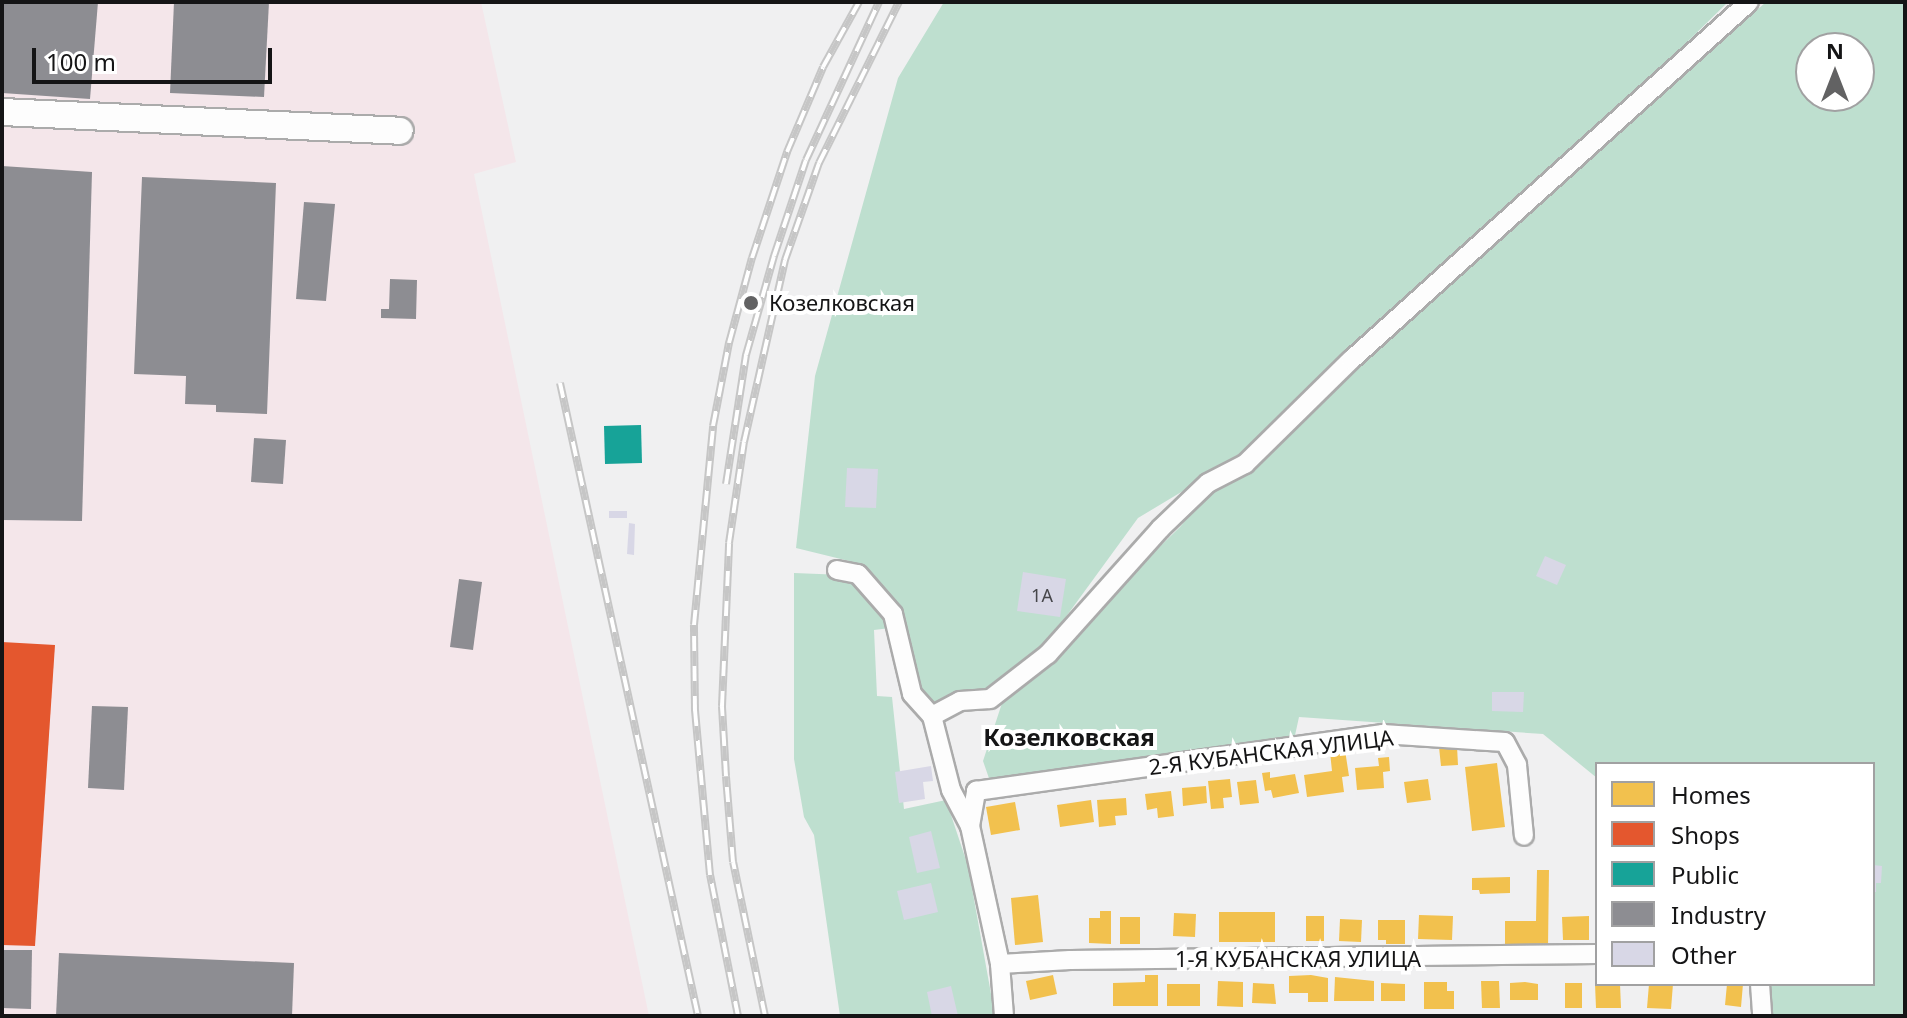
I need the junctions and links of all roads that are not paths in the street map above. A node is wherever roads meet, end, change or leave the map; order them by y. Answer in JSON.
{"nodes":[{"id":1,"x":1749,"y":2,"type":"edge"},
{"id":2,"x":2,"y":112,"type":"edge"},
{"id":3,"x":400,"y":131,"type":"dead end"},
{"id":4,"x":837,"y":570,"type":"dead end"},
{"id":5,"x":932,"y":716,"type":"junction"},
{"id":6,"x":970,"y":826,"type":"junction"},
{"id":7,"x":1524,"y":836,"type":"dead end"},
{"id":8,"x":1595,"y":954,"type":"edge"},
{"id":9,"x":1000,"y":964,"type":"junction"},
{"id":10,"x":1760,"y":986,"type":"edge"},
{"id":11,"x":1004,"y":1016,"type":"edge"},
{"id":12,"x":1762,"y":1016,"type":"edge"}],
"edges":[{"from":1,"to":5,"type":"street"},
{"from":2,"to":3,"type":"street"},
{"from":4,"to":5,"type":"street"},
{"from":5,"to":6,"type":"street"},
{"from":6,"to":7,"type":"street","name":"2-Я КУБАНСКАЯ УЛИЦА"},
{"from":6,"to":9,"type":"street"},
{"from":8,"to":9,"type":"street","name":"1-Я КУБАНСКАЯ УЛИЦА"},
{"from":9,"to":11,"type":"street"},
{"from":10,"to":12,"type":"street"}]}
